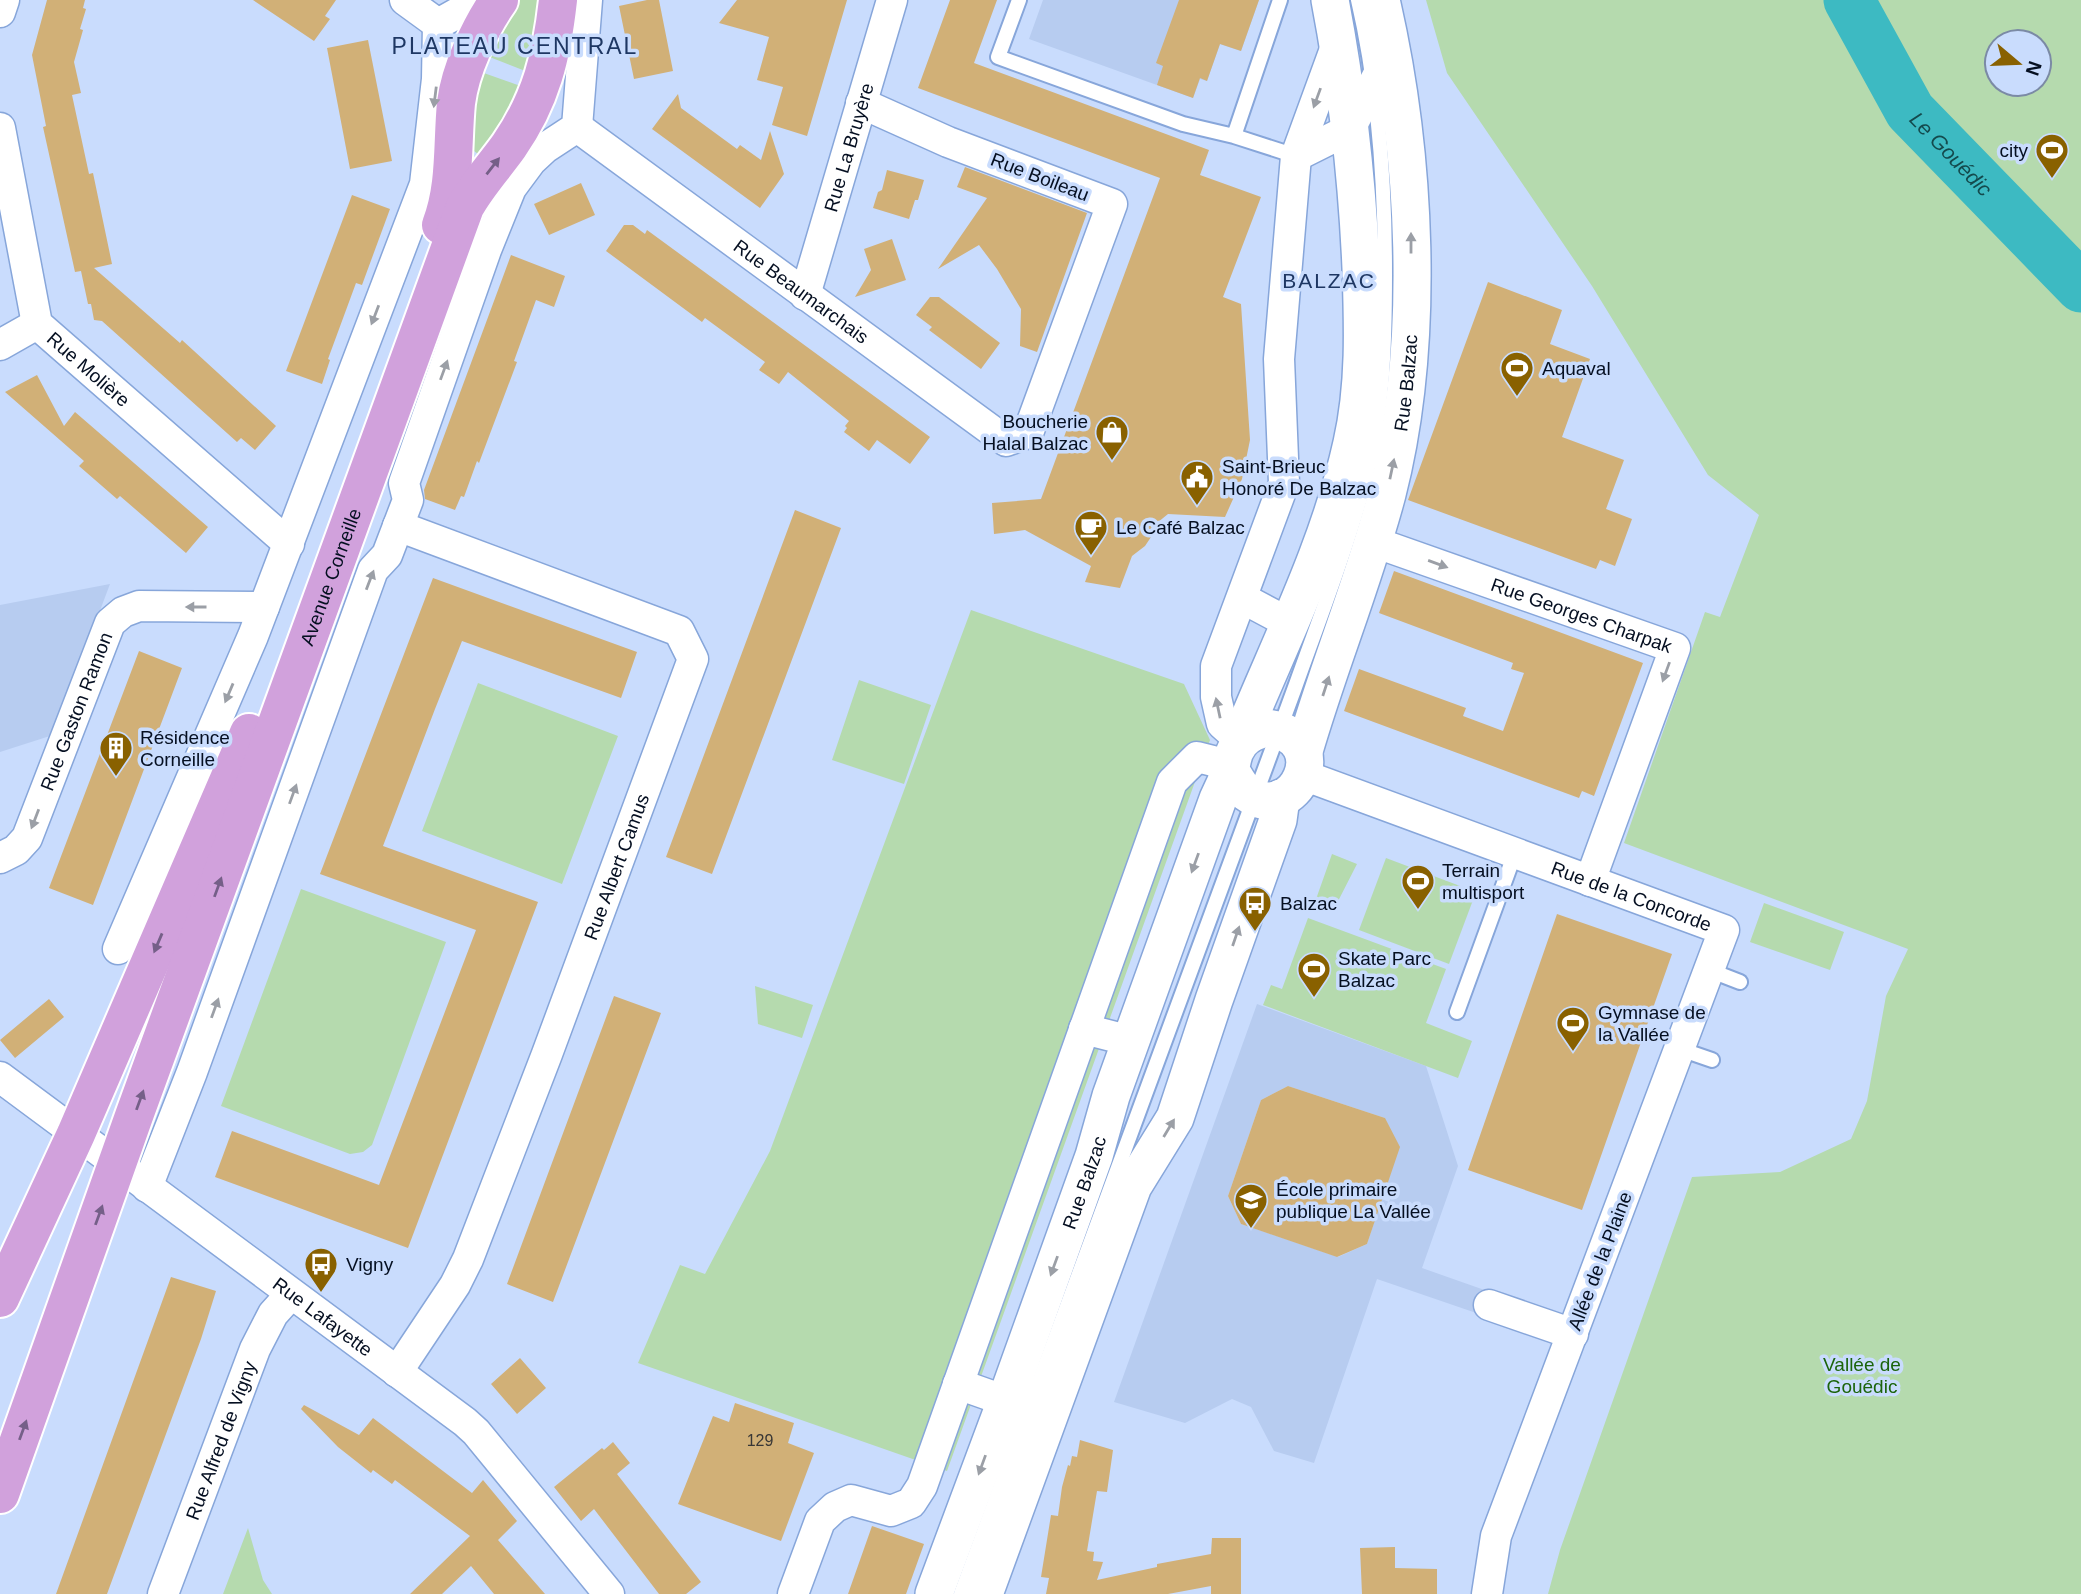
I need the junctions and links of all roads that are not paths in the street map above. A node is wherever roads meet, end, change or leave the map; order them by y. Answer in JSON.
{"nodes":[{"id":1,"x":4,"y":0,"type":"edge"},
{"id":2,"x":405,"y":0,"type":"edge"},
{"id":3,"x":474,"y":0,"type":"edge"},
{"id":4,"x":499,"y":0,"type":"edge"},
{"id":5,"x":558,"y":0,"type":"edge"},
{"id":6,"x":587,"y":0,"type":"edge"},
{"id":7,"x":892,"y":0,"type":"edge"},
{"id":8,"x":1019,"y":0,"type":"edge"},
{"id":9,"x":1280,"y":0,"type":"edge"},
{"id":10,"x":1330,"y":0,"type":"edge"},
{"id":11,"x":1358,"y":0,"type":"edge"},
{"id":12,"x":1381,"y":0,"type":"edge"},
{"id":13,"x":0,"y":12,"type":"edge"},
{"id":14,"x":438,"y":24,"type":"junction"},
{"id":15,"x":1338,"y":41,"type":"junction"},
{"id":16,"x":1392,"y":48,"type":"junction"},
{"id":17,"x":1373,"y":83,"type":"junction"},
{"id":18,"x":861,"y":103,"type":"junction"},
{"id":19,"x":577,"y":127,"type":"junction"},
{"id":20,"x":0,"y":128,"type":"edge"},
{"id":21,"x":1350,"y":129,"type":"junction"},
{"id":22,"x":1234,"y":136,"type":"junction"},
{"id":23,"x":1296,"y":156,"type":"junction"},
{"id":24,"x":805,"y":295,"type":"junction"},
{"id":25,"x":37,"y":324,"type":"junction"},
{"id":26,"x":0,"y":345,"type":"edge"},
{"id":27,"x":1028,"y":433,"type":"joint"},
{"id":28,"x":398,"y":526,"type":"junction"},
{"id":29,"x":1374,"y":542,"type":"junction"},
{"id":30,"x":289,"y":544,"type":"junction"},
{"id":31,"x":1242,"y":598,"type":"junction"},
{"id":32,"x":264,"y":607,"type":"junction"},
{"id":33,"x":1291,"y":624,"type":"junction"},
{"id":34,"x":1270,"y":766,"type":"junction"},
{"id":35,"x":1515,"y":853,"type":"junction"},
{"id":36,"x":0,"y":858,"type":"edge"},
{"id":37,"x":1590,"y":881,"type":"junction"},
{"id":38,"x":1724,"y":930,"type":"joint"},
{"id":39,"x":118,"y":949,"type":"dead end"},
{"id":40,"x":1709,"y":970,"type":"junction"},
{"id":41,"x":1740,"y":982,"type":"dead end"},
{"id":42,"x":1457,"y":1012,"type":"dead end"},
{"id":43,"x":1084,"y":1029,"type":"junction"},
{"id":44,"x":1131,"y":1041,"type":"junction"},
{"id":45,"x":1680,"y":1049,"type":"junction"},
{"id":46,"x":1712,"y":1060,"type":"dead end"},
{"id":47,"x":0,"y":1077,"type":"edge"},
{"id":48,"x":76,"y":1134,"type":"junction"},
{"id":49,"x":117,"y":1165,"type":"junction"},
{"id":50,"x":147,"y":1187,"type":"junction"},
{"id":51,"x":291,"y":1294,"type":"junction"},
{"id":52,"x":0,"y":1298,"type":"edge"},
{"id":53,"x":1489,"y":1305,"type":"dead end"},
{"id":54,"x":1573,"y":1334,"type":"junction"},
{"id":55,"x":397,"y":1372,"type":"junction"},
{"id":56,"x":958,"y":1384,"type":"junction"},
{"id":57,"x":1006,"y":1401,"type":"junction"},
{"id":58,"x":0,"y":1494,"type":"edge"},
{"id":59,"x":163,"y":1594,"type":"edge"},
{"id":60,"x":609,"y":1594,"type":"edge"},
{"id":61,"x":793,"y":1594,"type":"edge"},
{"id":62,"x":934,"y":1594,"type":"edge"},
{"id":63,"x":961,"y":1594,"type":"edge"},
{"id":64,"x":984,"y":1594,"type":"edge"},
{"id":65,"x":1487,"y":1594,"type":"edge"}],
"edges":[{"from":1,"to":13,"type":"street"},
{"from":2,"to":14,"type":"street"},
{"from":3,"to":14,"type":"street"},
{"from":4,"to":48,"type":"main road","name":"Avenue Corneille","one_way":true},
{"from":49,"to":5,"type":"main road","name":"Avenue Corneille","one_way":true},
{"from":6,"to":19,"type":"street"},
{"from":7,"to":18,"type":"street","name":"Rue La Bruyère"},
{"from":8,"to":22,"type":"lane"},
{"from":9,"to":22,"type":"lane"},
{"from":10,"to":15,"type":"street","name":"Rue Balzac"},
{"from":11,"to":17,"type":"lane"},
{"from":12,"to":16,"type":"street","name":"Rue Balzac"},
{"from":14,"to":30,"type":"street","one_way":true},
{"from":15,"to":21,"type":"street","name":"Rue Balzac"},
{"from":15,"to":23,"type":"street","one_way":true},
{"from":16,"to":17,"type":"street"},
{"from":29,"to":16,"type":"street","name":"Rue Balzac","one_way":true},
{"from":17,"to":21,"type":"street"},
{"from":17,"to":34,"type":"lane"},
{"from":18,"to":24,"type":"street","name":"Rue La Bruyère"},
{"from":18,"to":27,"type":"street","name":"Rue Boileau"},
{"from":19,"to":24,"type":"street","name":"Rue Beaumarchais"},
{"from":28,"to":19,"type":"street","one_way":true},
{"from":20,"to":25,"type":"street","name":"Rue Molière"},
{"from":21,"to":23,"type":"street"},
{"from":21,"to":33,"type":"street","name":"Rue Balzac"},
{"from":22,"to":23,"type":"lane"},
{"from":23,"to":31,"type":"street"},
{"from":24,"to":27,"type":"street","name":"Rue Beaumarchais"},
{"from":25,"to":26,"type":"street"},
{"from":25,"to":30,"type":"street","name":"Rue Molière"},
{"from":50,"to":28,"type":"street","one_way":true},
{"from":28,"to":55,"type":"street","name":"Rue Albert Camus"},
{"from":34,"to":29,"type":"street","name":"Rue Balzac","one_way":true},
{"from":29,"to":37,"type":"street","name":"Rue Georges Charpak","one_way":true},
{"from":30,"to":32,"type":"street"},
{"from":31,"to":33,"type":"street"},
{"from":34,"to":31,"type":"street","one_way":true},
{"from":32,"to":36,"type":"street","name":"Rue Gaston Ramon","one_way":true},
{"from":32,"to":39,"type":"street","one_way":true},
{"from":33,"to":34,"type":"street","name":"Rue Balzac"},
{"from":34,"to":35,"type":"street","name":"Rue de la Concorde"},
{"from":34,"to":43,"type":"street","name":"Rue de la Concorde"},
{"from":34,"to":44,"type":"street","name":"Rue Balzac","one_way":true},
{"from":34,"to":63,"type":"lane"},
{"from":64,"to":34,"type":"street","name":"Rue Balzac","one_way":true},
{"from":35,"to":37,"type":"street","name":"Rue de la Concorde"},
{"from":35,"to":42,"type":"lane"},
{"from":37,"to":38,"type":"street","name":"Rue de la Concorde"},
{"from":38,"to":40,"type":"street","name":"Allée de la Plaine"},
{"from":40,"to":41,"type":"lane"},
{"from":40,"to":45,"type":"street","name":"Allée de la Plaine"},
{"from":43,"to":44,"type":"street"},
{"from":43,"to":56,"type":"street"},
{"from":44,"to":57,"type":"street","name":"Rue Balzac","one_way":true},
{"from":45,"to":46,"type":"lane"},
{"from":45,"to":54,"type":"street","name":"Allée de la Plaine"},
{"from":47,"to":48,"type":"street","name":"Rue Lafayette"},
{"from":48,"to":49,"type":"street","name":"Rue Lafayette"},
{"from":48,"to":52,"type":"main road","name":"Avenue Corneille"},
{"from":49,"to":50,"type":"street","name":"Rue Lafayette"},
{"from":58,"to":49,"type":"main road","name":"Avenue Corneille","one_way":true},
{"from":50,"to":51,"type":"street","name":"Rue Lafayette"},
{"from":51,"to":55,"type":"street","name":"Rue Lafayette"},
{"from":51,"to":59,"type":"street","name":"Rue Alfred de Vigny"},
{"from":53,"to":54,"type":"street"},
{"from":54,"to":65,"type":"street","name":"Allée de la Plaine"},
{"from":55,"to":60,"type":"street","name":"Rue Lafayette"},
{"from":56,"to":57,"type":"street"},
{"from":56,"to":61,"type":"street"},
{"from":57,"to":62,"type":"street","name":"Rue Balzac","one_way":true}]}
